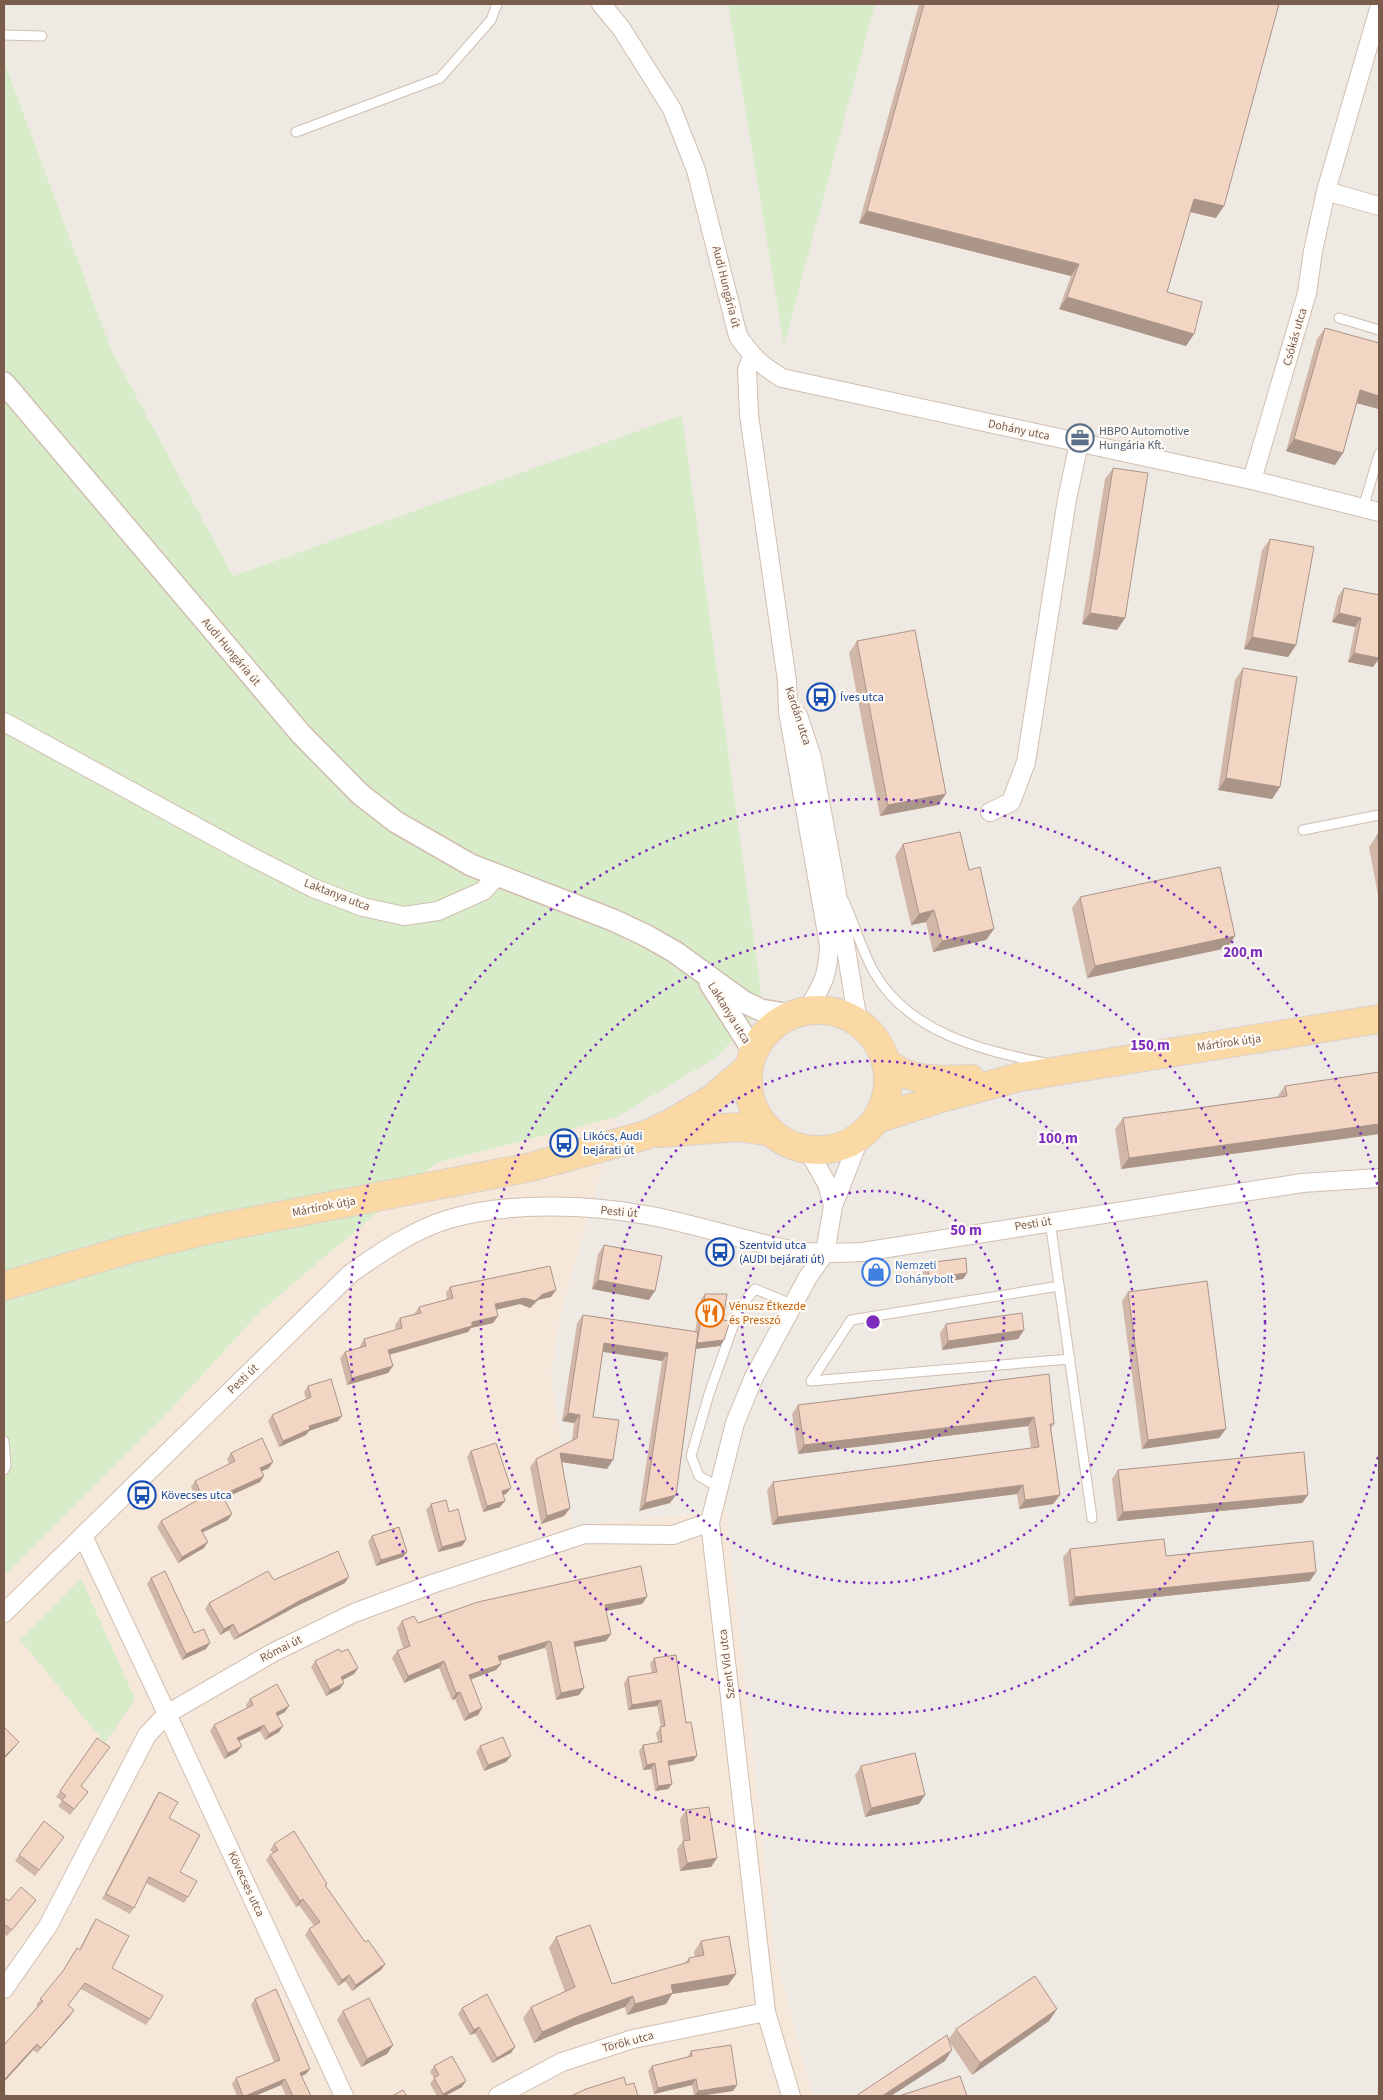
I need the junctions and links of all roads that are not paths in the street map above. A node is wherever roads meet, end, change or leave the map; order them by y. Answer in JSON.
{"nodes":[{"id":1,"x":497,"y":4,"type":"edge"},
{"id":2,"x":601,"y":4,"type":"edge"},
{"id":3,"x":1379,"y":9,"type":"edge"},
{"id":4,"x":4,"y":35,"type":"edge"},
{"id":5,"x":42,"y":36,"type":"dead end"},
{"id":6,"x":296,"y":132,"type":"dead end"},
{"id":7,"x":1326,"y":191,"type":"junction"},
{"id":8,"x":1379,"y":206,"type":"edge"},
{"id":9,"x":1339,"y":318,"type":"dead end"},
{"id":10,"x":1379,"y":330,"type":"edge"},
{"id":11,"x":752,"y":357,"type":"junction"},
{"id":12,"x":4,"y":383,"type":"edge"},
{"id":13,"x":1079,"y":443,"type":"junction"},
{"id":14,"x":1379,"y":454,"type":"edge"},
{"id":15,"x":1252,"y":480,"type":"junction"},
{"id":16,"x":1371,"y":510,"type":"edge"},
{"id":17,"x":787,"y":681,"type":"junction"},
{"id":18,"x":4,"y":722,"type":"edge"},
{"id":19,"x":990,"y":812,"type":"dead end"},
{"id":20,"x":1379,"y":815,"type":"edge"},
{"id":21,"x":1303,"y":830,"type":"dead end"},
{"id":22,"x":497,"y":876,"type":"junction"},
{"id":23,"x":835,"y":882,"type":"junction"},
{"id":24,"x":705,"y":975,"type":"junction"},
{"id":25,"x":798,"y":1013,"type":"junction"},
{"id":26,"x":1379,"y":1019,"type":"edge"},
{"id":27,"x":858,"y":1022,"type":"junction"},
{"id":28,"x":751,"y":1059,"type":"junction"},
{"id":29,"x":886,"y":1062,"type":"junction"},
{"id":30,"x":1072,"y":1068,"type":"junction"},
{"id":31,"x":1020,"y":1076,"type":"junction"},
{"id":32,"x":868,"y":1128,"type":"junction"},
{"id":33,"x":771,"y":1132,"type":"junction"},
{"id":34,"x":646,"y":1135,"type":"junction"},
{"id":35,"x":808,"y":1150,"type":"junction"},
{"id":36,"x":1379,"y":1178,"type":"edge"},
{"id":37,"x":833,"y":1206,"type":"junction"},
{"id":38,"x":1050,"y":1221,"type":"junction"},
{"id":39,"x":825,"y":1253,"type":"junction"},
{"id":40,"x":4,"y":1286,"type":"edge"},
{"id":41,"x":1059,"y":1286,"type":"junction"},
{"id":42,"x":794,"y":1305,"type":"junction"},
{"id":43,"x":1070,"y":1359,"type":"junction"},
{"id":44,"x":4,"y":1441,"type":"edge"},
{"id":45,"x":4,"y":1470,"type":"edge"},
{"id":46,"x":718,"y":1487,"type":"junction"},
{"id":47,"x":1092,"y":1518,"type":"dead end"},
{"id":48,"x":710,"y":1522,"type":"junction"},
{"id":49,"x":82,"y":1536,"type":"junction"},
{"id":50,"x":4,"y":1613,"type":"edge"},
{"id":51,"x":167,"y":1714,"type":"junction"},
{"id":52,"x":4,"y":1989,"type":"edge"},
{"id":53,"x":766,"y":2012,"type":"junction"},
{"id":54,"x":344,"y":2096,"type":"edge"},
{"id":55,"x":498,"y":2096,"type":"edge"},
{"id":56,"x":791,"y":2096,"type":"edge"}],
"edges":[{"from":1,"to":6,"type":"lane"},
{"from":2,"to":11,"type":"street","name":"Audi Hungária út"},
{"from":3,"to":7,"type":"street","name":"Csókás utca"},
{"from":4,"to":5,"type":"lane"},
{"from":7,"to":8,"type":"street"},
{"from":7,"to":15,"type":"street","name":"Csókás utca"},
{"from":9,"to":10,"type":"lane"},
{"from":11,"to":13,"type":"street","name":"Dohány utca"},
{"from":11,"to":17,"type":"street"},
{"from":12,"to":22,"type":"street","name":"Audi Hungária út"},
{"from":13,"to":15,"type":"street","name":"Dohány utca"},
{"from":13,"to":19,"type":"street"},
{"from":14,"to":16,"type":"lane"},
{"from":15,"to":16,"type":"street","name":"Dohány utca"},
{"from":17,"to":23,"type":"street","name":"Kardán utca"},
{"from":17,"to":25,"type":"street","name":"Kardán utca"},
{"from":18,"to":22,"type":"street","name":"Laktanya utca"},
{"from":20,"to":21,"type":"lane"},
{"from":22,"to":24,"type":"street","name":"Laktanya utca"},
{"from":23,"to":27,"type":"street","name":"Kardán utca"},
{"from":23,"to":30,"type":"lane"},
{"from":24,"to":25,"type":"street","name":"Laktanya utca"},
{"from":24,"to":28,"type":"street","name":"Laktanya utca"},
{"from":25,"to":27,"type":"main road"},
{"from":25,"to":28,"type":"main road","name":"Mártírok útja"},
{"from":26,"to":30,"type":"main road","name":"Mártírok útja"},
{"from":27,"to":29,"type":"main road"},
{"from":28,"to":33,"type":"main road","name":"Mártírok útja"},
{"from":28,"to":34,"type":"main road","name":"Mártírok útja"},
{"from":29,"to":31,"type":"main road","name":"Mártírok útja"},
{"from":29,"to":32,"type":"main road"},
{"from":30,"to":31,"type":"main road","name":"Mártírok útja"},
{"from":31,"to":32,"type":"main road","name":"Mártírok útja"},
{"from":32,"to":35,"type":"main road","name":"Mártírok útja"},
{"from":32,"to":37,"type":"street"},
{"from":33,"to":34,"type":"main road","name":"Mártírok útja"},
{"from":33,"to":35,"type":"main road","name":"Mártírok útja"},
{"from":34,"to":40,"type":"main road","name":"Mártírok útja"},
{"from":35,"to":37,"type":"street"},
{"from":36,"to":38,"type":"street","name":"Pesti út"},
{"from":37,"to":39,"type":"street"},
{"from":38,"to":39,"type":"street","name":"Pesti út"},
{"from":38,"to":41,"type":"lane"},
{"from":39,"to":42,"type":"street","name":"Szent Vid utca"},
{"from":39,"to":49,"type":"street","name":"Pesti út"},
{"from":41,"to":43,"type":"lane"},
{"from":41,"to":43,"type":"lane"},
{"from":42,"to":46,"type":"street","name":"Szent Vid utca"},
{"from":42,"to":46,"type":"lane"},
{"from":43,"to":47,"type":"lane"},
{"from":44,"to":45,"type":"lane"},
{"from":46,"to":48,"type":"street","name":"Szent Vid utca"},
{"from":48,"to":51,"type":"street","name":"Római út"},
{"from":48,"to":53,"type":"street","name":"Szent Vid utca"},
{"from":49,"to":50,"type":"street","name":"Pesti út"},
{"from":49,"to":51,"type":"street","name":"Kövecses utca"},
{"from":51,"to":52,"type":"street","name":"Római út"},
{"from":51,"to":54,"type":"street","name":"Kövecses utca"},
{"from":53,"to":55,"type":"street","name":"Török utca"},
{"from":53,"to":56,"type":"street","name":"Szent Vid utca"}]}
